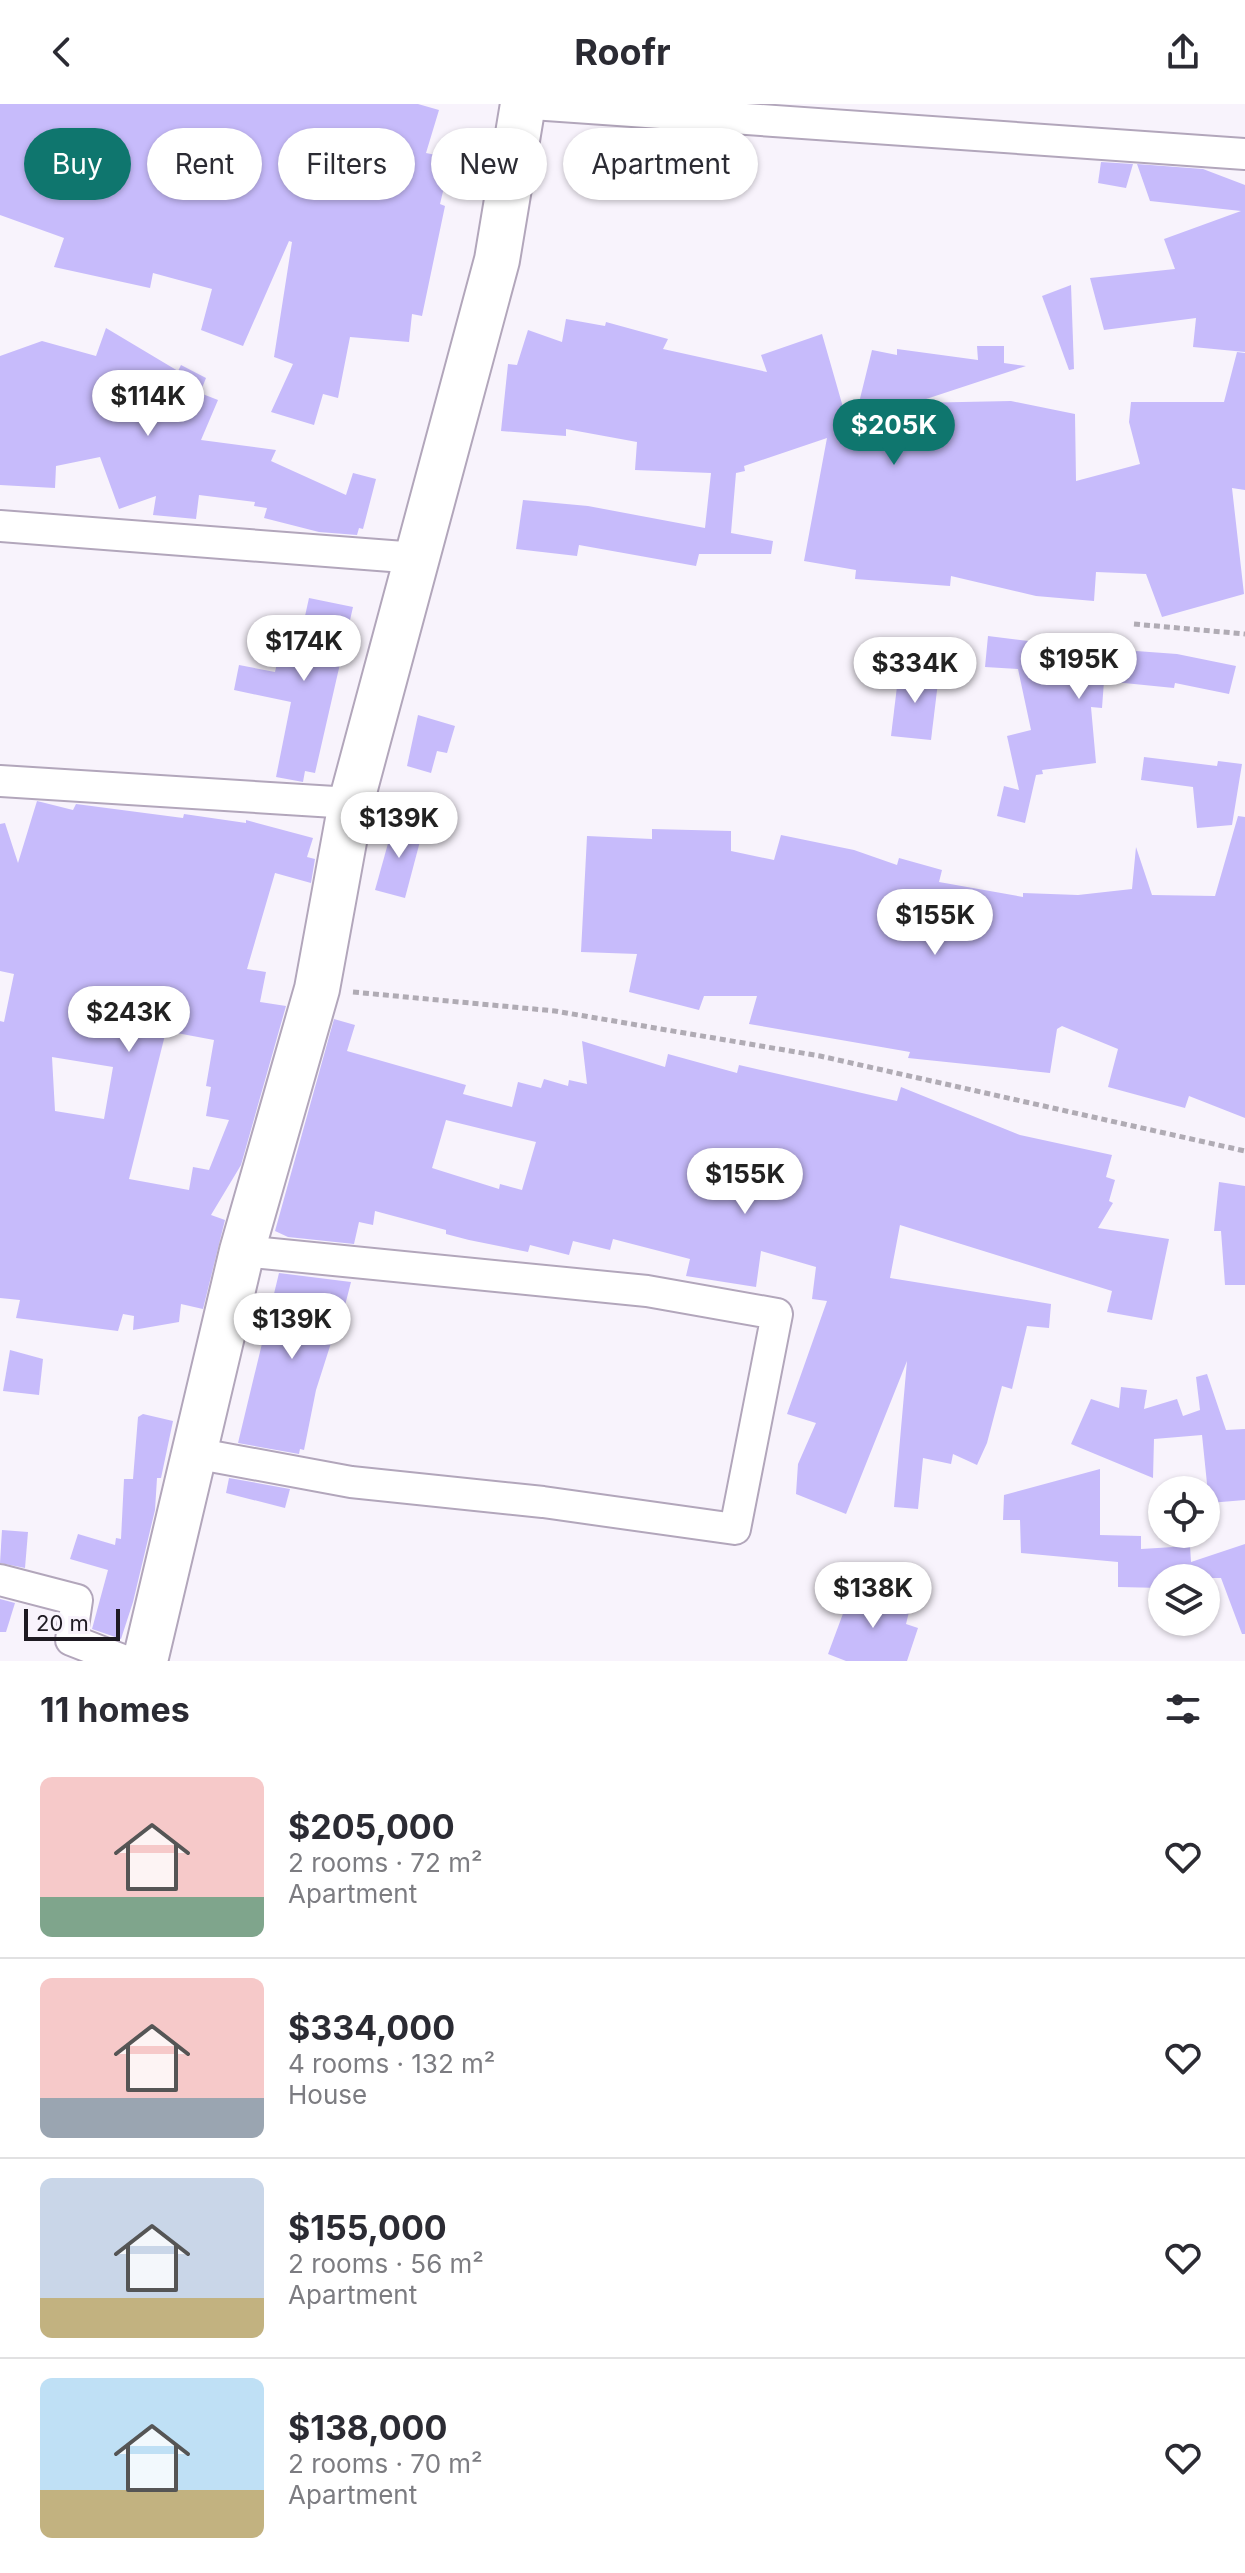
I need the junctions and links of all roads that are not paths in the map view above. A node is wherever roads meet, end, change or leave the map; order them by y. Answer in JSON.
{"nodes":[{"id":1,"x":523,"y":104,"type":"edge"},
{"id":2,"x":532,"y":104,"type":"edge"},
{"id":3,"x":1245,"y":154,"type":"edge"},
{"id":4,"x":0,"y":526,"type":"edge"},
{"id":5,"x":417,"y":558,"type":"junction"},
{"id":6,"x":0,"y":781,"type":"edge"},
{"id":7,"x":351,"y":803,"type":"junction"},
{"id":8,"x":242,"y":1251,"type":"junction"},
{"id":9,"x":194,"y":1453,"type":"junction"},
{"id":10,"x":0,"y":1580,"type":"edge"},
{"id":11,"x":66,"y":1651,"type":"edge"},
{"id":12,"x":125,"y":1661,"type":"edge"},
{"id":13,"x":145,"y":1661,"type":"edge"}],
"edges":[{"from":1,"to":5,"type":"street"},
{"from":2,"to":3,"type":"street"},
{"from":4,"to":5,"type":"street"},
{"from":5,"to":7,"type":"street"},
{"from":6,"to":7,"type":"street"},
{"from":7,"to":8,"type":"street"},
{"from":8,"to":9,"type":"street"},
{"from":8,"to":9,"type":"street"},
{"from":9,"to":13,"type":"street"},
{"from":10,"to":11,"type":"street"},
{"from":11,"to":12,"type":"street"}]}
